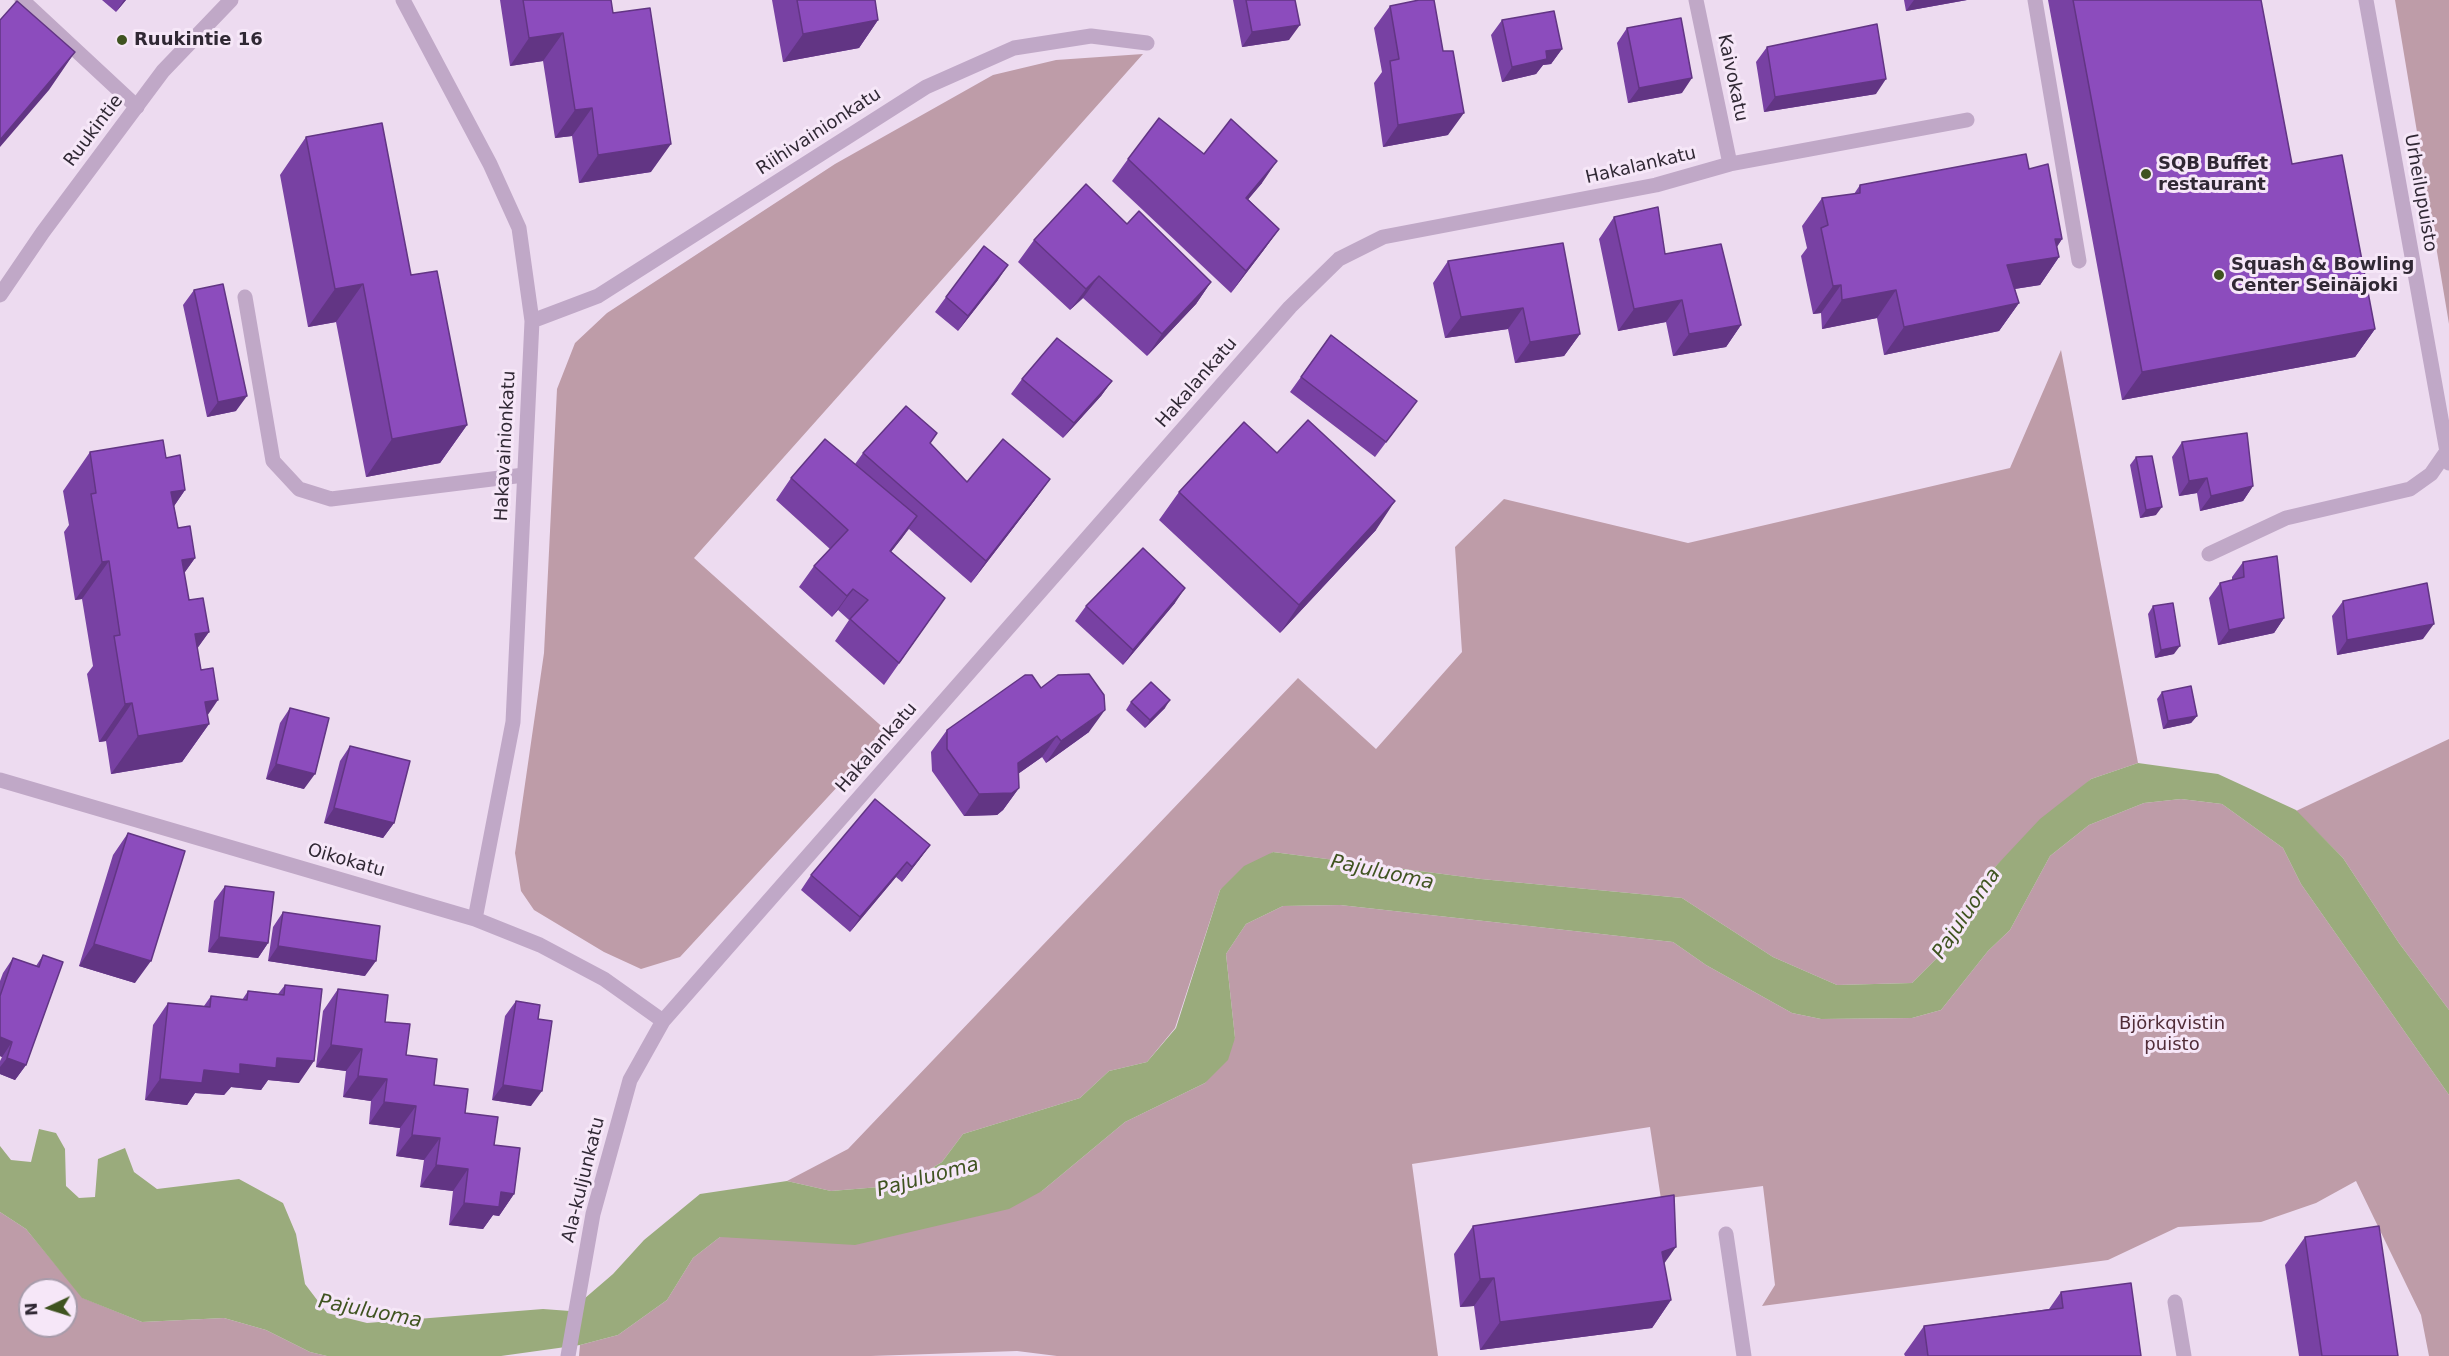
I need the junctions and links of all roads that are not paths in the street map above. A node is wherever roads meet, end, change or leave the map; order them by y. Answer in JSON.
{"nodes":[{"id":1,"x":22,"y":0,"type":"edge"},
{"id":2,"x":231,"y":0,"type":"edge"},
{"id":3,"x":403,"y":0,"type":"edge"},
{"id":4,"x":1696,"y":0,"type":"edge"},
{"id":5,"x":2035,"y":0,"type":"edge"},
{"id":6,"x":2366,"y":0,"type":"edge"},
{"id":7,"x":1147,"y":43,"type":"dead end"},
{"id":8,"x":137,"y":107,"type":"junction"},
{"id":9,"x":1967,"y":120,"type":"dead end"},
{"id":10,"x":1730,"y":164,"type":"junction"},
{"id":11,"x":2079,"y":261,"type":"dead end"},
{"id":12,"x":0,"y":295,"type":"edge"},
{"id":13,"x":245,"y":297,"type":"dead end"},
{"id":14,"x":532,"y":321,"type":"junction"},
{"id":15,"x":2448,"y":457,"type":"edge"},
{"id":16,"x":524,"y":475,"type":"junction"},
{"id":17,"x":2210,"y":554,"type":"dead end"},
{"id":18,"x":0,"y":780,"type":"edge"},
{"id":19,"x":475,"y":918,"type":"junction"},
{"id":20,"x":663,"y":1022,"type":"junction"},
{"id":21,"x":1726,"y":1234,"type":"dead end"},
{"id":22,"x":2175,"y":1302,"type":"dead end"},
{"id":23,"x":568,"y":1356,"type":"edge"},
{"id":24,"x":1744,"y":1356,"type":"edge"},
{"id":25,"x":2184,"y":1356,"type":"edge"}],
"edges":[{"from":1,"to":8,"type":"street"},
{"from":2,"to":8,"type":"street","name":"Ruukintie"},
{"from":3,"to":14,"type":"street","name":"Hakavainionkatu"},
{"from":4,"to":10,"type":"street","name":"Kaivokatu"},
{"from":5,"to":11,"type":"street"},
{"from":6,"to":15,"type":"street","name":"Urheilupuisto"},
{"from":7,"to":14,"type":"street","name":"Riihivainionkatu"},
{"from":8,"to":12,"type":"street","name":"Ruukintie"},
{"from":9,"to":10,"type":"street","name":"Hakalankatu"},
{"from":10,"to":20,"type":"street","name":"Hakalankatu"},
{"from":13,"to":16,"type":"street"},
{"from":14,"to":16,"type":"street","name":"Hakavainionkatu"},
{"from":15,"to":17,"type":"street"},
{"from":16,"to":19,"type":"street","name":"Hakavainionkatu"},
{"from":18,"to":19,"type":"street","name":"Oikokatu"},
{"from":19,"to":20,"type":"street","name":"Oikokatu"},
{"from":20,"to":23,"type":"street","name":"Ala-kuljunkatu"},
{"from":21,"to":24,"type":"street"},
{"from":22,"to":25,"type":"street"}]}
